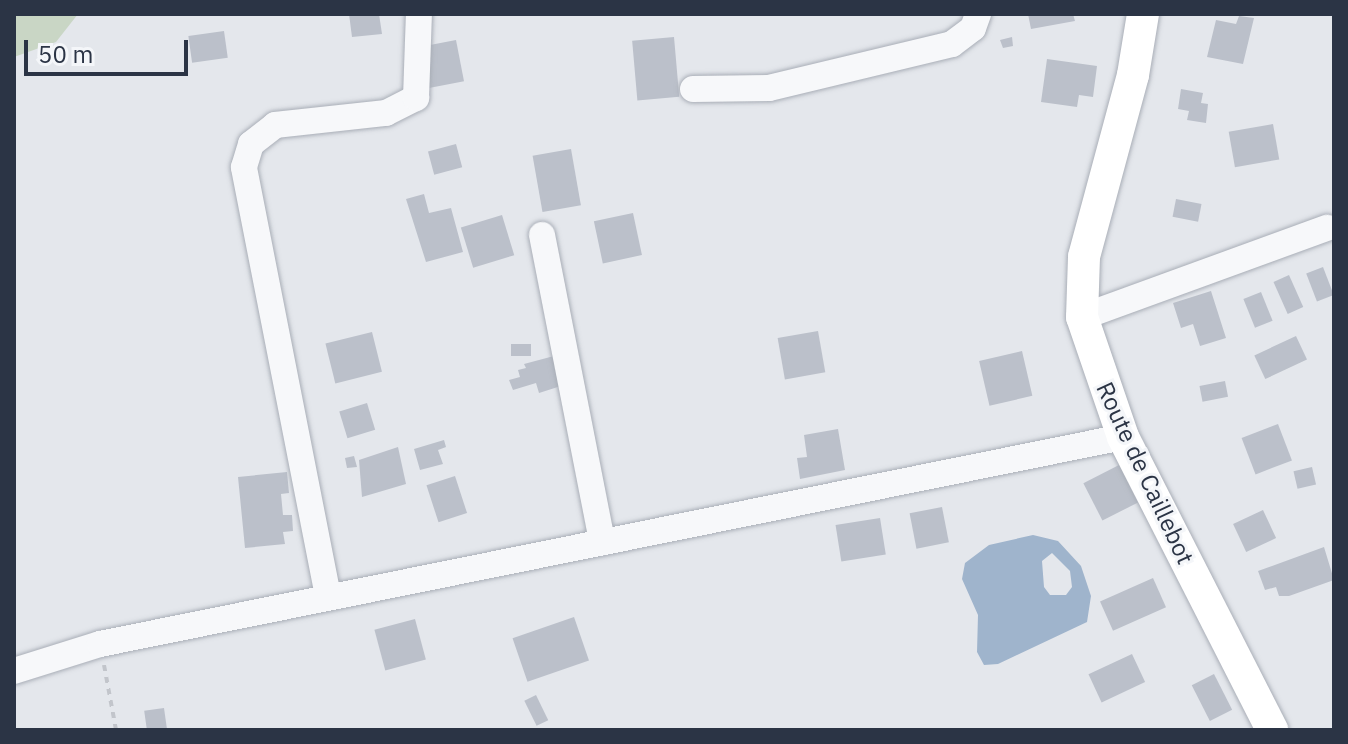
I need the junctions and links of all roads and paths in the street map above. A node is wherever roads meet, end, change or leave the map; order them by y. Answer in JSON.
{"nodes":[{"id":1,"x":419,"y":14,"type":"edge"},
{"id":2,"x":978,"y":14,"type":"edge"},
{"id":3,"x":1143,"y":14,"type":"edge"},
{"id":4,"x":693,"y":89,"type":"dead end"},
{"id":5,"x":1327,"y":228,"type":"dead end"},
{"id":6,"x":542,"y":235,"type":"dead end"},
{"id":7,"x":1082,"y":317,"type":"junction"},
{"id":8,"x":1123,"y":437,"type":"junction"},
{"id":9,"x":602,"y":542,"type":"junction"},
{"id":10,"x":328,"y":596,"type":"junction"},
{"id":11,"x":100,"y":644,"type":"junction"},
{"id":12,"x":14,"y":671,"type":"edge"},
{"id":13,"x":116,"y":730,"type":"edge"},
{"id":14,"x":1272,"y":730,"type":"edge"}],
"edges":[{"from":1,"to":10,"type":"street"},
{"from":2,"to":4,"type":"street"},
{"from":3,"to":7,"type":"main road","name":"Route de Caillebot"},
{"from":5,"to":7,"type":"street"},
{"from":6,"to":9,"type":"street"},
{"from":7,"to":8,"type":"main road","name":"Route de Caillebot"},
{"from":8,"to":9,"type":"street"},
{"from":8,"to":14,"type":"main road","name":"Route de Caillebot"},
{"from":9,"to":10,"type":"street"},
{"from":10,"to":11,"type":"street"},
{"from":11,"to":12,"type":"street"},
{"from":11,"to":13,"type":"path"}]}
